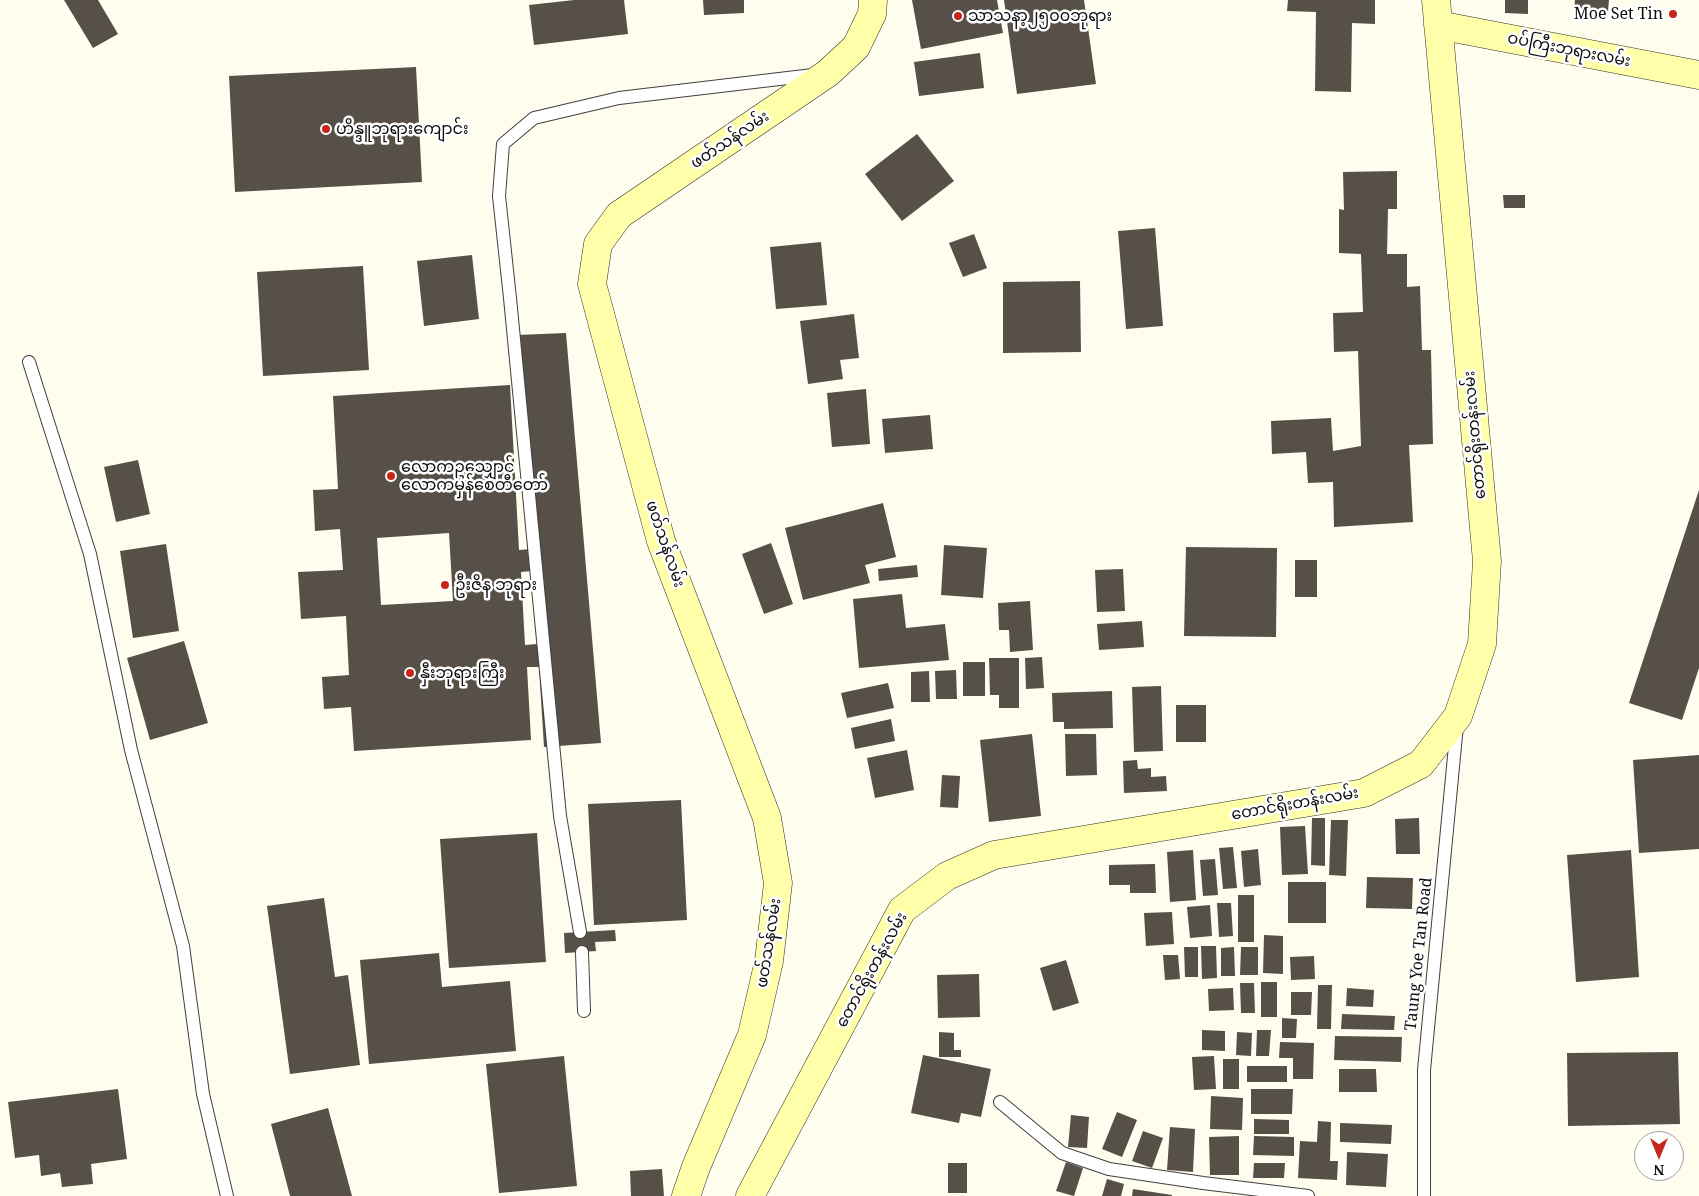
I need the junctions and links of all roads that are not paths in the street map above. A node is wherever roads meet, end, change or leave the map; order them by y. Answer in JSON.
{"nodes":[{"id":1,"x":873,"y":0,"type":"edge"},
{"id":2,"x":1437,"y":12,"type":"edge"},
{"id":3,"x":828,"y":73,"type":"junction"},
{"id":4,"x":1699,"y":75,"type":"edge"},
{"id":5,"x":29,"y":362,"type":"dead end"},
{"id":6,"x":1458,"y":716,"type":"junction"},
{"id":7,"x":580,"y":932,"type":"dead end"},
{"id":8,"x":582,"y":952,"type":"dead end"},
{"id":9,"x":584,"y":1011,"type":"dead end"},
{"id":10,"x":1000,"y":1102,"type":"dead end"},
{"id":11,"x":227,"y":1196,"type":"edge"},
{"id":12,"x":686,"y":1196,"type":"edge"},
{"id":13,"x":750,"y":1196,"type":"edge"},
{"id":14,"x":1308,"y":1196,"type":"edge"},
{"id":15,"x":1424,"y":1196,"type":"edge"}],
"edges":[{"from":1,"to":3,"type":"street","name":"ဖတ်သန်လမ်း"},
{"from":2,"to":4,"type":"street","name":"ဝပ်ကြီးဘုရားလမ်း"},
{"from":2,"to":6,"type":"street","name":"တောင်ရိုးတန်းလမ်း"},
{"from":3,"to":7,"type":"lane"},
{"from":3,"to":12,"type":"street","name":"ဖတ်သန်လမ်း"},
{"from":5,"to":11,"type":"lane"},
{"from":6,"to":13,"type":"street","name":"တောင်ရိုးတန်းလမ်း"},
{"from":6,"to":15,"type":"lane","name":"Taung Yoe Tan Road"},
{"from":8,"to":9,"type":"lane"},
{"from":10,"to":14,"type":"lane"}]}
